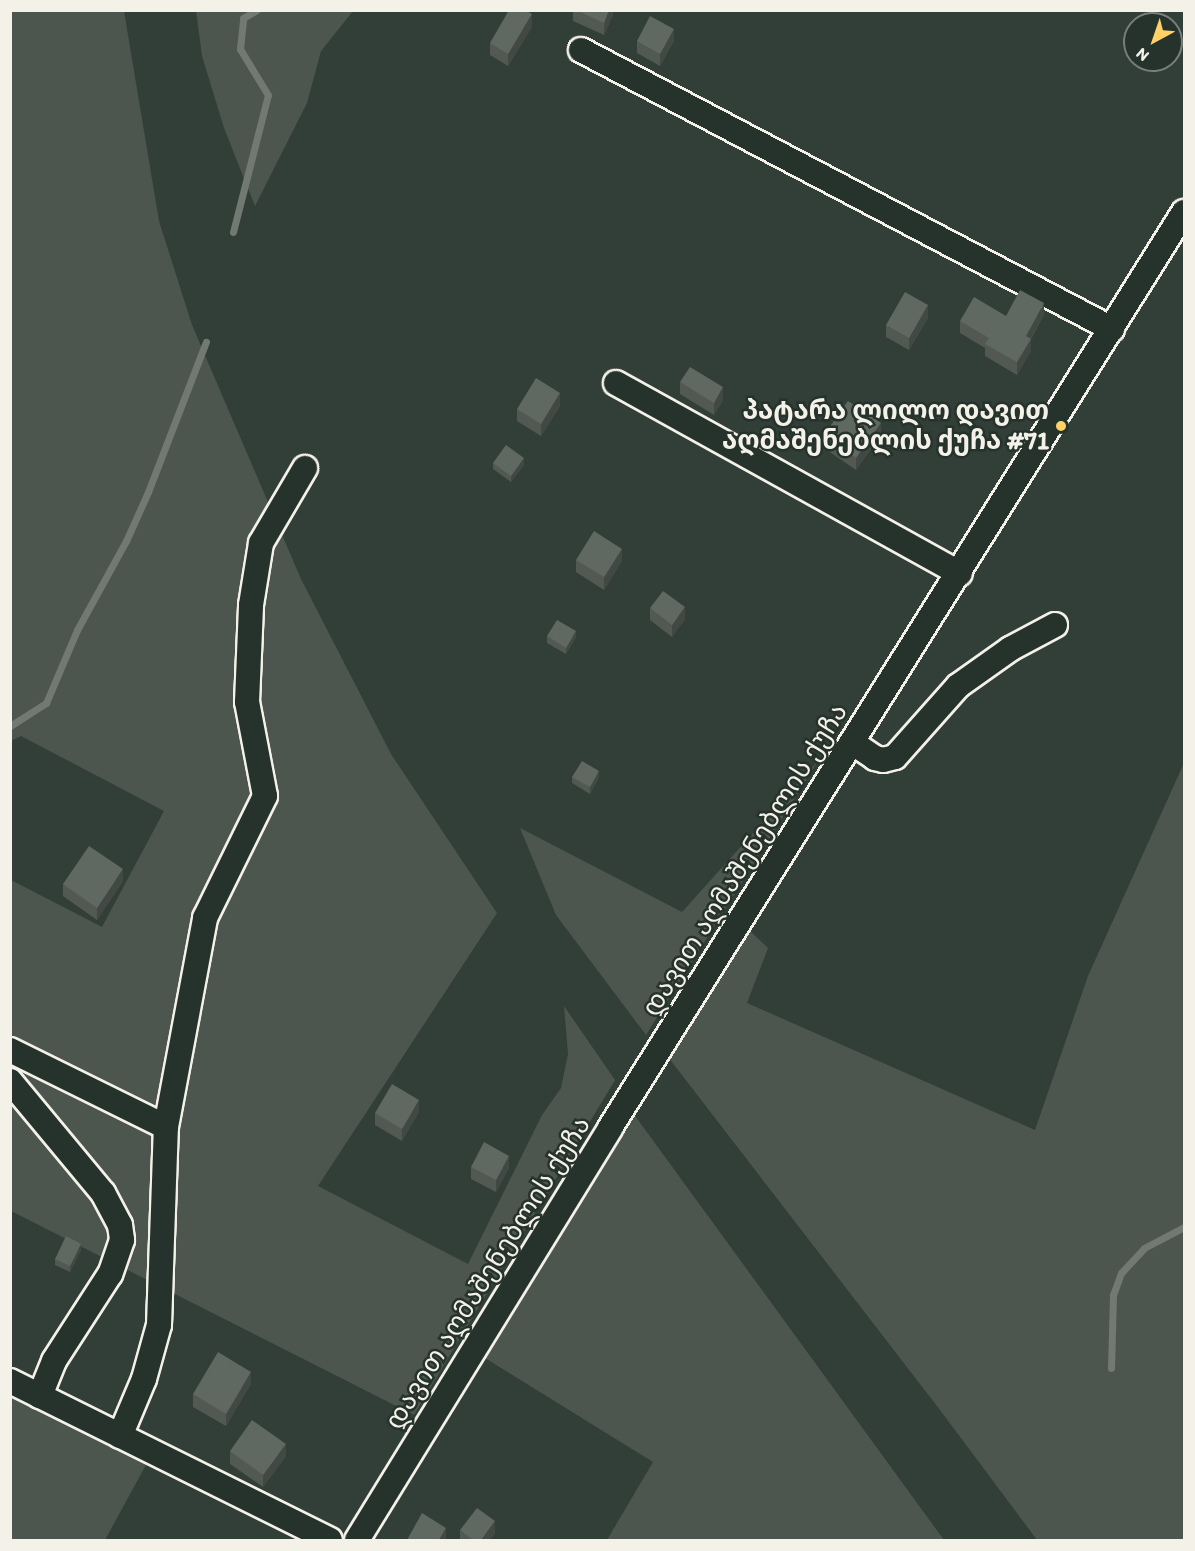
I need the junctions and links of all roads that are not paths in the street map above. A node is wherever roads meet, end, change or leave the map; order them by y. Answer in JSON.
{"nodes":[{"id":1,"x":581,"y":50,"type":"dead end"},
{"id":2,"x":1185,"y":212,"type":"edge"},
{"id":3,"x":1112,"y":329,"type":"junction"},
{"id":4,"x":616,"y":382,"type":"dead end"},
{"id":5,"x":305,"y":468,"type":"dead end"},
{"id":6,"x":960,"y":574,"type":"junction"},
{"id":7,"x":1055,"y":625,"type":"dead end"},
{"id":8,"x":853,"y":743,"type":"junction"},
{"id":9,"x":10,"y":1050,"type":"edge"},
{"id":10,"x":10,"y":1081,"type":"edge"},
{"id":11,"x":166,"y":1127,"type":"junction"},
{"id":12,"x":10,"y":1381,"type":"edge"},
{"id":13,"x":40,"y":1396,"type":"junction"},
{"id":14,"x":120,"y":1436,"type":"junction"},
{"id":15,"x":330,"y":1540,"type":"edge"},
{"id":16,"x":357,"y":1540,"type":"edge"}],
"edges":[{"from":1,"to":3,"type":"street"},
{"from":2,"to":3,"type":"street","name":"დავით აღმაშენებლის ქუჩა"},
{"from":3,"to":6,"type":"street","name":"დავით აღმაშენებლის ქუჩა"},
{"from":4,"to":6,"type":"street"},
{"from":5,"to":11,"type":"street"},
{"from":6,"to":8,"type":"street","name":"დავით აღმაშენებლის ქუჩა"},
{"from":7,"to":8,"type":"street"},
{"from":8,"to":16,"type":"street","name":"დავით აღმაშენებლის ქუჩა"},
{"from":9,"to":11,"type":"street"},
{"from":10,"to":13,"type":"street"},
{"from":11,"to":14,"type":"street"},
{"from":12,"to":13,"type":"street"},
{"from":13,"to":14,"type":"street"},
{"from":14,"to":15,"type":"street"}]}
